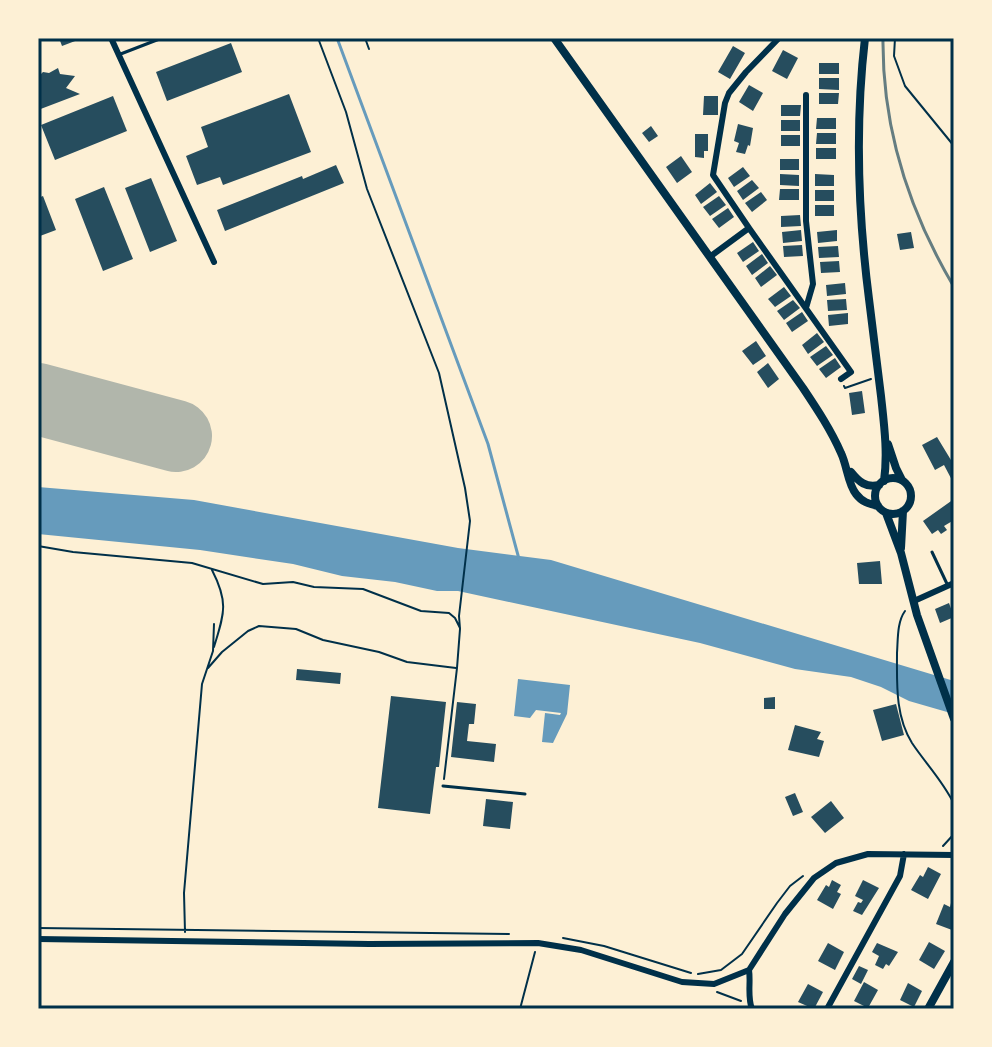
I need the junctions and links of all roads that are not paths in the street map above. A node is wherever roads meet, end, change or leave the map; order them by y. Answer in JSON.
{"nodes":[{"id":1,"x":111,"y":38,"type":"edge"},
{"id":2,"x":162,"y":38,"type":"edge"},
{"id":3,"x":554,"y":38,"type":"edge"},
{"id":4,"x":779,"y":38,"type":"edge"},
{"id":5,"x":865,"y":38,"type":"edge"},
{"id":6,"x":118,"y":55,"type":"junction"},
{"id":7,"x":806,"y":95,"type":"dead end"},
{"id":8,"x":749,"y":228,"type":"junction"},
{"id":9,"x":711,"y":256,"type":"junction"},
{"id":10,"x":214,"y":262,"type":"dead end"},
{"id":11,"x":806,"y":308,"type":"junction"},
{"id":12,"x":841,"y":379,"type":"road end"},
{"id":13,"x":886,"y":436,"type":"junction"},
{"id":14,"x":848,"y":469,"type":"junction"},
{"id":15,"x":902,"y":481,"type":"junction"},
{"id":16,"x":881,"y":483,"type":"junction"},
{"id":17,"x":878,"y":506,"type":"junction"},
{"id":18,"x":903,"y":511,"type":"junction"},
{"id":19,"x":886,"y":513,"type":"junction"},
{"id":20,"x":932,"y":552,"type":"dead end"},
{"id":21,"x":901,"y":553,"type":"junction"},
{"id":22,"x":951,"y":584,"type":"edge"},
{"id":23,"x":914,"y":601,"type":"junction"},
{"id":24,"x":954,"y":719,"type":"edge"},
{"id":25,"x":443,"y":786,"type":"road end"},
{"id":26,"x":525,"y":794,"type":"dead end"},
{"id":27,"x":904,"y":854,"type":"junction"},
{"id":28,"x":952,"y":854,"type":"edge"},
{"id":29,"x":38,"y":939,"type":"edge"},
{"id":30,"x":954,"y":962,"type":"edge"},
{"id":31,"x":749,"y":970,"type":"junction"},
{"id":32,"x":950,"y":974,"type":"edge"},
{"id":33,"x":751,"y":1007,"type":"edge"},
{"id":34,"x":827,"y":1009,"type":"edge"},
{"id":35,"x":928,"y":1009,"type":"edge"}],
"edges":[{"from":1,"to":6,"type":"street"},
{"from":2,"to":6,"type":"lane"},
{"from":3,"to":9,"type":"main road"},
{"from":4,"to":8,"type":"street"},
{"from":5,"to":13,"type":"main road"},
{"from":6,"to":10,"type":"street"},
{"from":7,"to":11,"type":"street"},
{"from":8,"to":9,"type":"street"},
{"from":8,"to":11,"type":"street"},
{"from":9,"to":14,"type":"main road"},
{"from":11,"to":12,"type":"street"},
{"from":13,"to":15,"type":"main road"},
{"from":13,"to":16,"type":"main road"},
{"from":14,"to":16,"type":"main road"},
{"from":14,"to":17,"type":"main road"},
{"from":15,"to":16,"type":"main road"},
{"from":15,"to":18,"type":"main road"},
{"from":16,"to":17,"type":"main road"},
{"from":17,"to":19,"type":"main road"},
{"from":18,"to":19,"type":"main road"},
{"from":18,"to":21,"type":"main road"},
{"from":19,"to":21,"type":"main road"},
{"from":20,"to":22,"type":"lane"},
{"from":21,"to":23,"type":"main road"},
{"from":22,"to":23,"type":"street"},
{"from":23,"to":24,"type":"main road"},
{"from":25,"to":26,"type":"lane"},
{"from":27,"to":28,"type":"street"},
{"from":27,"to":31,"type":"street"},
{"from":27,"to":34,"type":"street"},
{"from":29,"to":31,"type":"street"},
{"from":30,"to":32,"type":"main road"},
{"from":31,"to":33,"type":"street"},
{"from":32,"to":35,"type":"main road"}]}
